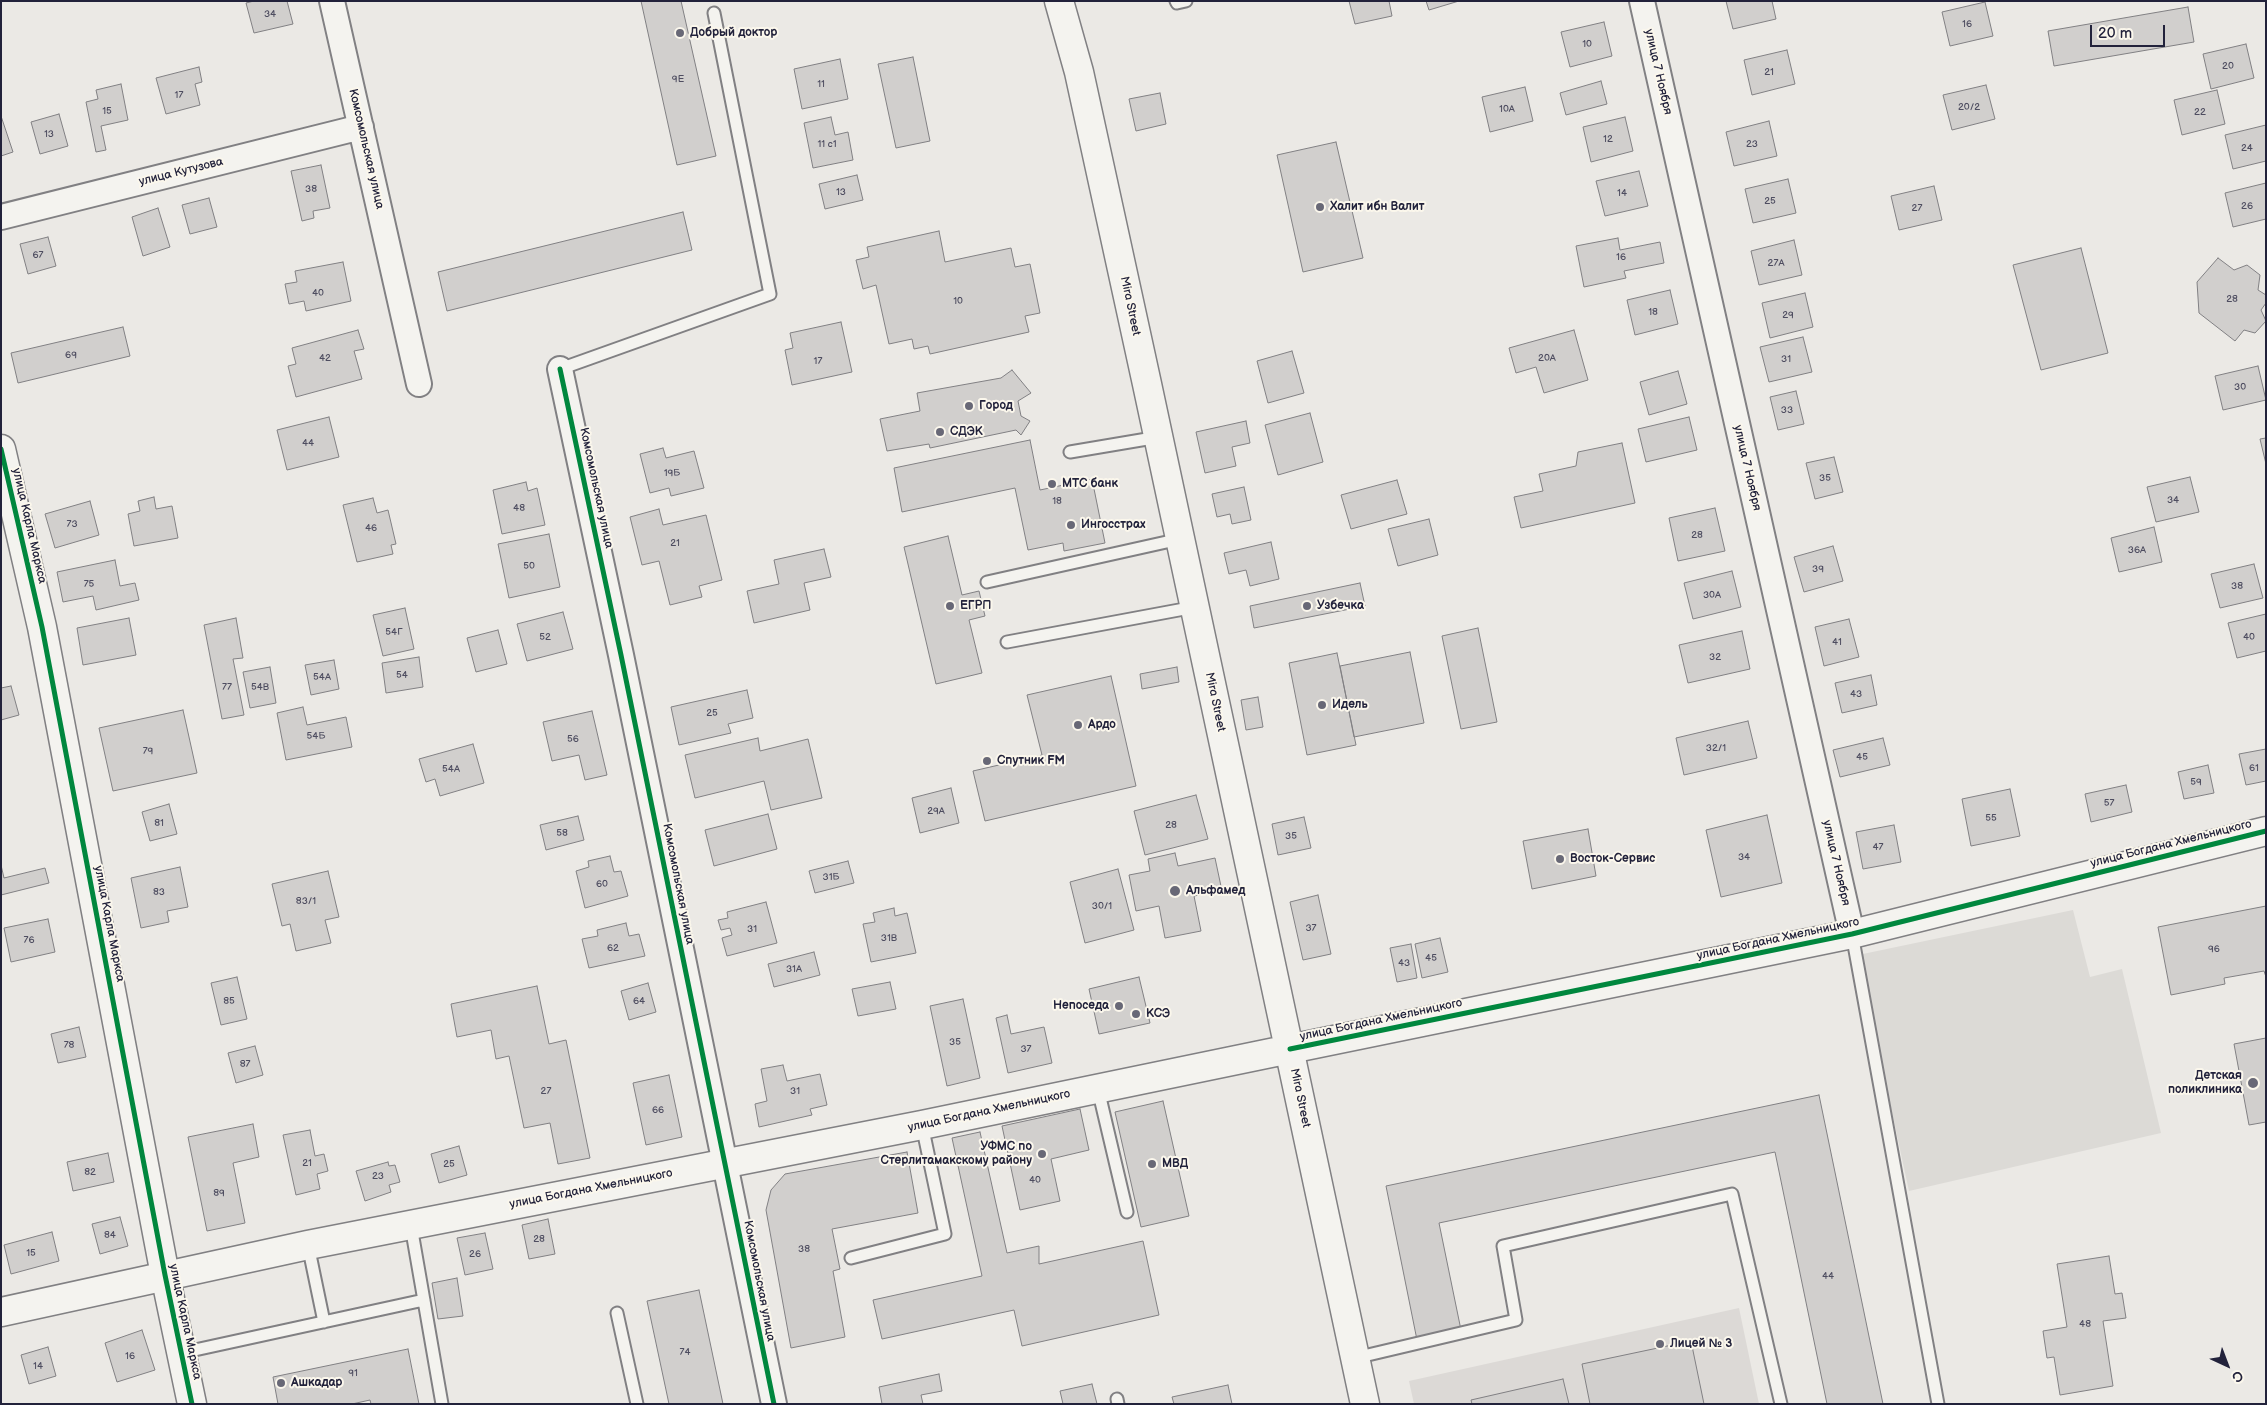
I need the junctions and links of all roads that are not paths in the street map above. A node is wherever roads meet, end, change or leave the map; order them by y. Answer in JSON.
{"nodes":[{"id":1,"x":332,"y":1,"type":"edge"},
{"id":2,"x":1059,"y":1,"type":"edge"},
{"id":3,"x":1176,"y":1,"type":"edge"},
{"id":4,"x":1186,"y":1,"type":"edge"},
{"id":5,"x":1642,"y":1,"type":"edge"},
{"id":6,"x":714,"y":12,"type":"dead end"},
{"id":7,"x":361,"y":127,"type":"junction"},
{"id":8,"x":1,"y":217,"type":"edge"},
{"id":9,"x":560,"y":369,"type":"joint"},
{"id":10,"x":419,"y":384,"type":"dead end"},
{"id":11,"x":1159,"y":437,"type":"junction"},
{"id":12,"x":1,"y":449,"type":"edge"},
{"id":13,"x":1070,"y":452,"type":"dead end"},
{"id":14,"x":1180,"y":540,"type":"junction"},
{"id":15,"x":987,"y":582,"type":"dead end"},
{"id":16,"x":1195,"y":607,"type":"junction"},
{"id":17,"x":1006,"y":642,"type":"dead end"},
{"id":18,"x":2266,"y":831,"type":"edge"},
{"id":19,"x":1852,"y":934,"type":"junction"},
{"id":20,"x":1290,"y":1049,"type":"junction"},
{"id":21,"x":1098,"y":1089,"type":"junction"},
{"id":22,"x":922,"y":1125,"type":"junction"},
{"id":23,"x":726,"y":1162,"type":"junction"},
{"id":24,"x":1127,"y":1212,"type":"dead end"},
{"id":25,"x":411,"y":1226,"type":"junction"},
{"id":26,"x":308,"y":1245,"type":"junction"},
{"id":27,"x":851,"y":1258,"type":"dead end"},
{"id":28,"x":165,"y":1275,"type":"junction"},
{"id":29,"x":424,"y":1300,"type":"junction"},
{"id":30,"x":1,"y":1312,"type":"edge"},
{"id":31,"x":617,"y":1313,"type":"dead end"},
{"id":32,"x":324,"y":1322,"type":"junction"},
{"id":33,"x":181,"y":1353,"type":"junction"},
{"id":34,"x":1355,"y":1358,"type":"junction"},
{"id":35,"x":192,"y":1404,"type":"edge"},
{"id":36,"x":442,"y":1404,"type":"edge"},
{"id":37,"x":638,"y":1404,"type":"edge"},
{"id":38,"x":774,"y":1404,"type":"edge"},
{"id":39,"x":1365,"y":1404,"type":"edge"},
{"id":40,"x":1781,"y":1404,"type":"edge"},
{"id":41,"x":1938,"y":1404,"type":"edge"}],
"edges":[{"from":1,"to":7,"type":"street","name":"Комсомольская улица"},
{"from":2,"to":11,"type":"main road","name":"Mira Street"},
{"from":3,"to":4,"type":"lane"},
{"from":5,"to":19,"type":"street","name":"улица 7 Ноября"},
{"from":6,"to":9,"type":"lane"},
{"from":7,"to":8,"type":"street","name":"улица Кутузова"},
{"from":7,"to":10,"type":"street","name":"Комсомольская улица"},
{"from":9,"to":23,"type":"street","name":"Комсомольская улица"},
{"from":11,"to":13,"type":"lane"},
{"from":11,"to":14,"type":"main road","name":"Mira Street"},
{"from":12,"to":28,"type":"main road","name":"улица Карла Маркса"},
{"from":14,"to":15,"type":"lane"},
{"from":14,"to":16,"type":"main road","name":"Mira Street"},
{"from":16,"to":17,"type":"lane"},
{"from":16,"to":20,"type":"main road","name":"Mira Street"},
{"from":18,"to":19,"type":"main road","name":"улица Богдана Хмельницкого"},
{"from":19,"to":20,"type":"main road","name":"улица Богдана Хмельницкого"},
{"from":19,"to":41,"type":"lane"},
{"from":20,"to":21,"type":"main road","name":"улица Богдана Хмельницкого"},
{"from":20,"to":34,"type":"main road","name":"Mira Street"},
{"from":21,"to":22,"type":"main road","name":"улица Богдана Хмельницкого"},
{"from":21,"to":24,"type":"lane"},
{"from":22,"to":23,"type":"main road","name":"улица Богдана Хмельницкого"},
{"from":22,"to":27,"type":"lane"},
{"from":23,"to":25,"type":"main road","name":"улица Богдана Хмельницкого"},
{"from":23,"to":38,"type":"street","name":"Комсомольская улица"},
{"from":25,"to":26,"type":"main road","name":"улица Богдана Хмельницкого"},
{"from":25,"to":29,"type":"lane"},
{"from":26,"to":28,"type":"main road","name":"улица Богдана Хмельницкого"},
{"from":26,"to":32,"type":"lane"},
{"from":28,"to":30,"type":"main road","name":"улица Богдана Хмельницкого"},
{"from":28,"to":33,"type":"main road","name":"улица Карла Маркса"},
{"from":29,"to":32,"type":"lane"},
{"from":29,"to":36,"type":"lane"},
{"from":31,"to":37,"type":"lane"},
{"from":32,"to":33,"type":"lane"},
{"from":33,"to":35,"type":"main road","name":"улица Карла Маркса"},
{"from":34,"to":39,"type":"main road","name":"Mira Street"},
{"from":34,"to":40,"type":"lane"}]}
